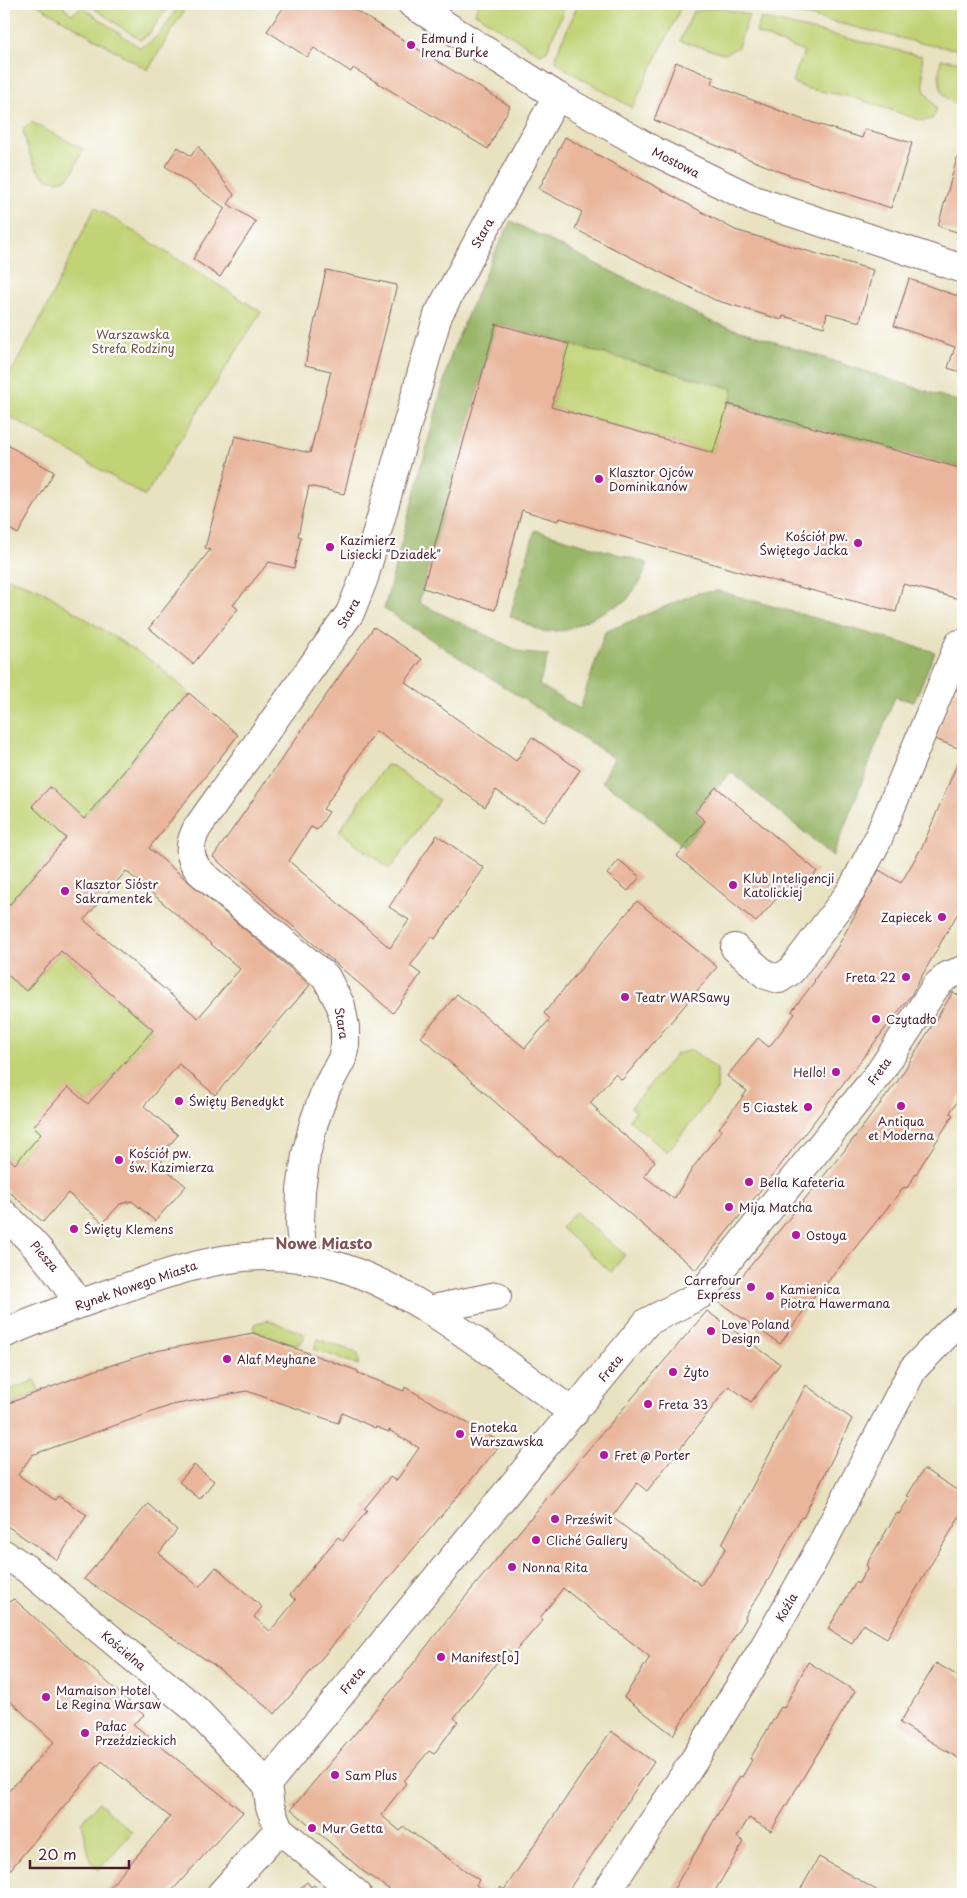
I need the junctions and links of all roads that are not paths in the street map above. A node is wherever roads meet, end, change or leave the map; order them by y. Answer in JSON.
{"nodes":[{"id":1,"x":412,"y":4,"type":"edge"},
{"id":2,"x":557,"y":96,"type":"junction"},
{"id":3,"x":963,"y":269,"type":"edge"},
{"id":4,"x":963,"y":646,"type":"edge"},
{"id":5,"x":735,"y":948,"type":"dead end"},
{"id":6,"x":963,"y":970,"type":"edge"},
{"id":7,"x":4,"y":1214,"type":"edge"},
{"id":8,"x":303,"y":1259,"type":"junction"},
{"id":9,"x":497,"y":1296,"type":"dead end"},
{"id":10,"x":80,"y":1304,"type":"junction"},
{"id":11,"x":428,"y":1310,"type":"junction"},
{"id":12,"x":963,"y":1321,"type":"edge"},
{"id":13,"x":4,"y":1334,"type":"edge"},
{"id":14,"x":574,"y":1412,"type":"junction"},
{"id":15,"x":4,"y":1554,"type":"edge"},
{"id":16,"x":267,"y":1784,"type":"junction"},
{"id":17,"x":279,"y":1830,"type":"junction"},
{"id":18,"x":221,"y":1894,"type":"edge"},
{"id":19,"x":356,"y":1894,"type":"edge"},
{"id":20,"x":605,"y":1894,"type":"edge"}],
"edges":[{"from":1,"to":2,"type":"street","name":"Mostowa"},
{"from":2,"to":3,"type":"street","name":"Mostowa"},
{"from":2,"to":8,"type":"street","name":"Stara"},
{"from":4,"to":5,"type":"street"},
{"from":6,"to":14,"type":"street","name":"Freta"},
{"from":7,"to":10,"type":"street","name":"Piesza"},
{"from":8,"to":10,"type":"street","name":"Rynek Nowego Miasta"},
{"from":8,"to":11,"type":"street","name":"Rynek Nowego Miasta"},
{"from":9,"to":11,"type":"street"},
{"from":10,"to":13,"type":"street","name":"Rynek Nowego Miasta"},
{"from":11,"to":14,"type":"street","name":"Rynek Nowego Miasta"},
{"from":12,"to":20,"type":"street","name":"Koźla"},
{"from":14,"to":16,"type":"street","name":"Freta"},
{"from":15,"to":16,"type":"street","name":"Kościelna"},
{"from":16,"to":17,"type":"street"},
{"from":17,"to":18,"type":"street"},
{"from":17,"to":19,"type":"street"}]}
